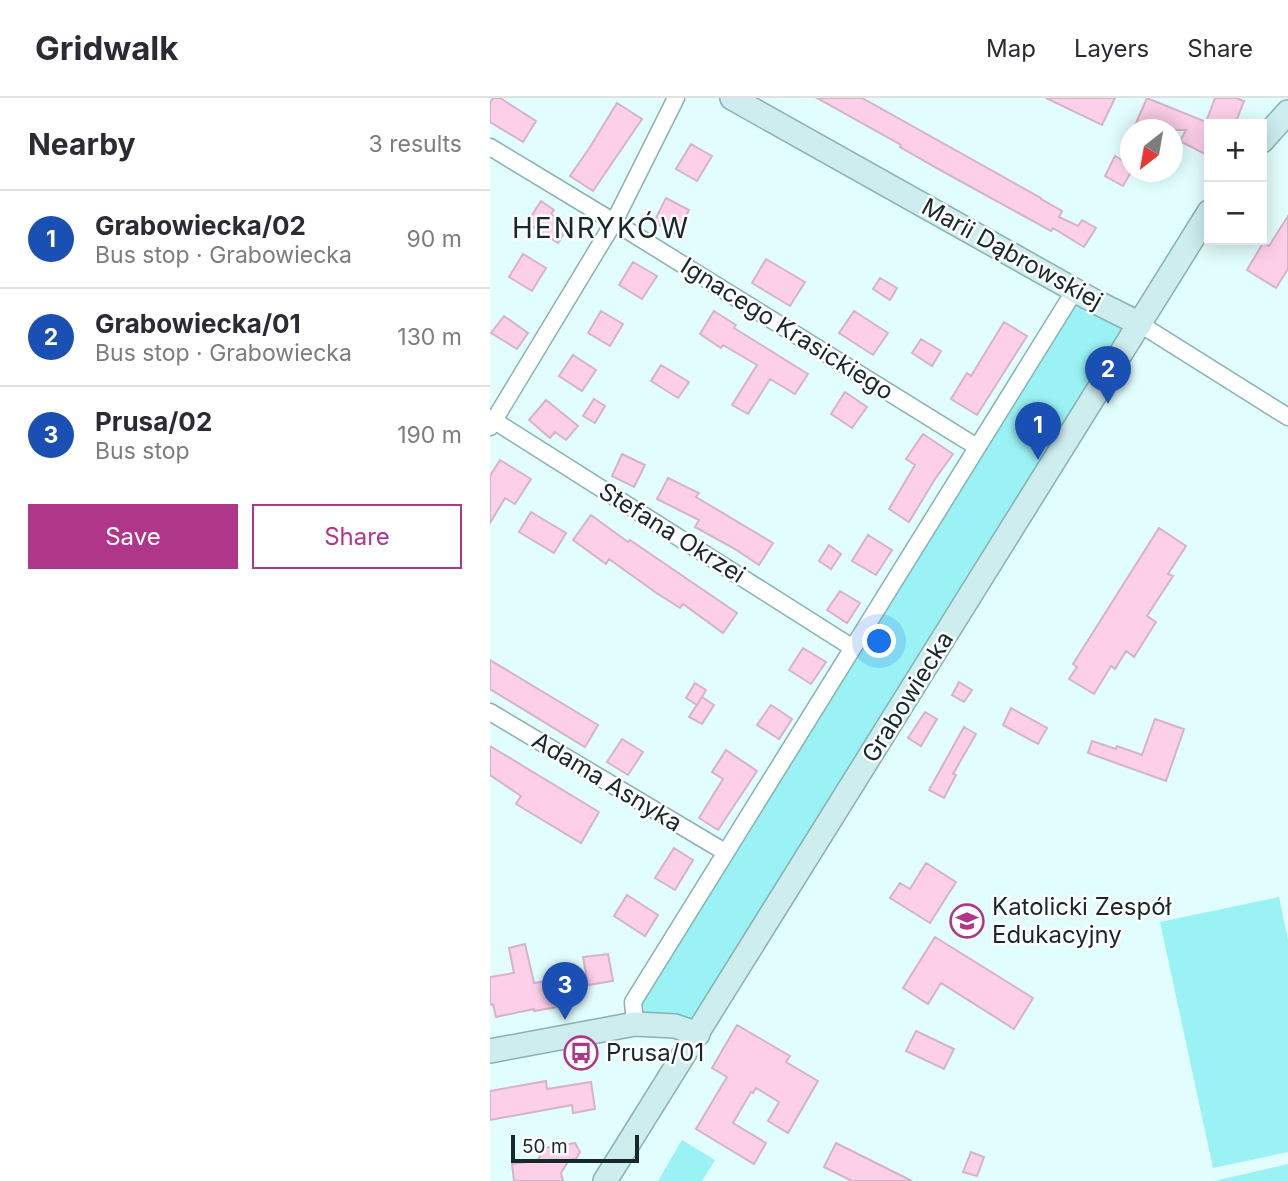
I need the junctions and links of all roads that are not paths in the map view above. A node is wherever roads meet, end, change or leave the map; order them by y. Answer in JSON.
{"nodes":[{"id":1,"x":676,"y":98,"type":"edge"},
{"id":2,"x":732,"y":98,"type":"edge"},
{"id":3,"x":1288,"y":112,"type":"edge"},
{"id":4,"x":1267,"y":135,"type":"edge"},
{"id":5,"x":490,"y":147,"type":"edge"},
{"id":6,"x":1204,"y":220,"type":"edge"},
{"id":7,"x":614,"y":222,"type":"junction"},
{"id":8,"x":1075,"y":290,"type":"junction"},
{"id":9,"x":1140,"y":324,"type":"junction"},
{"id":10,"x":1288,"y":417,"type":"edge"},
{"id":11,"x":492,"y":422,"type":"edge"},
{"id":12,"x":976,"y":447,"type":"junction"},
{"id":13,"x":853,"y":648,"type":"junction"},
{"id":14,"x":490,"y":712,"type":"edge"},
{"id":15,"x":725,"y":852,"type":"junction"},
{"id":16,"x":635,"y":1024,"type":"junction"},
{"id":17,"x":698,"y":1034,"type":"junction"},
{"id":18,"x":490,"y":1051,"type":"edge"},
{"id":19,"x":605,"y":1181,"type":"edge"}],
"edges":[{"from":1,"to":7,"type":"street"},
{"from":2,"to":8,"type":"street","name":"Marii Dąbrowskiej"},
{"from":3,"to":4,"type":"street"},
{"from":5,"to":7,"type":"street","name":"Ignacego Krasickiego"},
{"from":6,"to":9,"type":"street","name":"Grabowiecka"},
{"from":7,"to":11,"type":"street"},
{"from":7,"to":12,"type":"street","name":"Ignacego Krasickiego"},
{"from":8,"to":9,"type":"street","name":"Marii Dąbrowskiej"},
{"from":8,"to":12,"type":"street"},
{"from":9,"to":10,"type":"street","name":"Marii Dąbrowskiej"},
{"from":9,"to":17,"type":"street","name":"Grabowiecka"},
{"from":11,"to":13,"type":"street","name":"Stefana Okrzei"},
{"from":12,"to":13,"type":"street"},
{"from":13,"to":15,"type":"street"},
{"from":14,"to":15,"type":"street","name":"Adama Asnyka"},
{"from":15,"to":16,"type":"street"},
{"from":16,"to":17,"type":"street"},
{"from":16,"to":18,"type":"street"},
{"from":17,"to":19,"type":"street","name":"Grabowiecka"}]}
